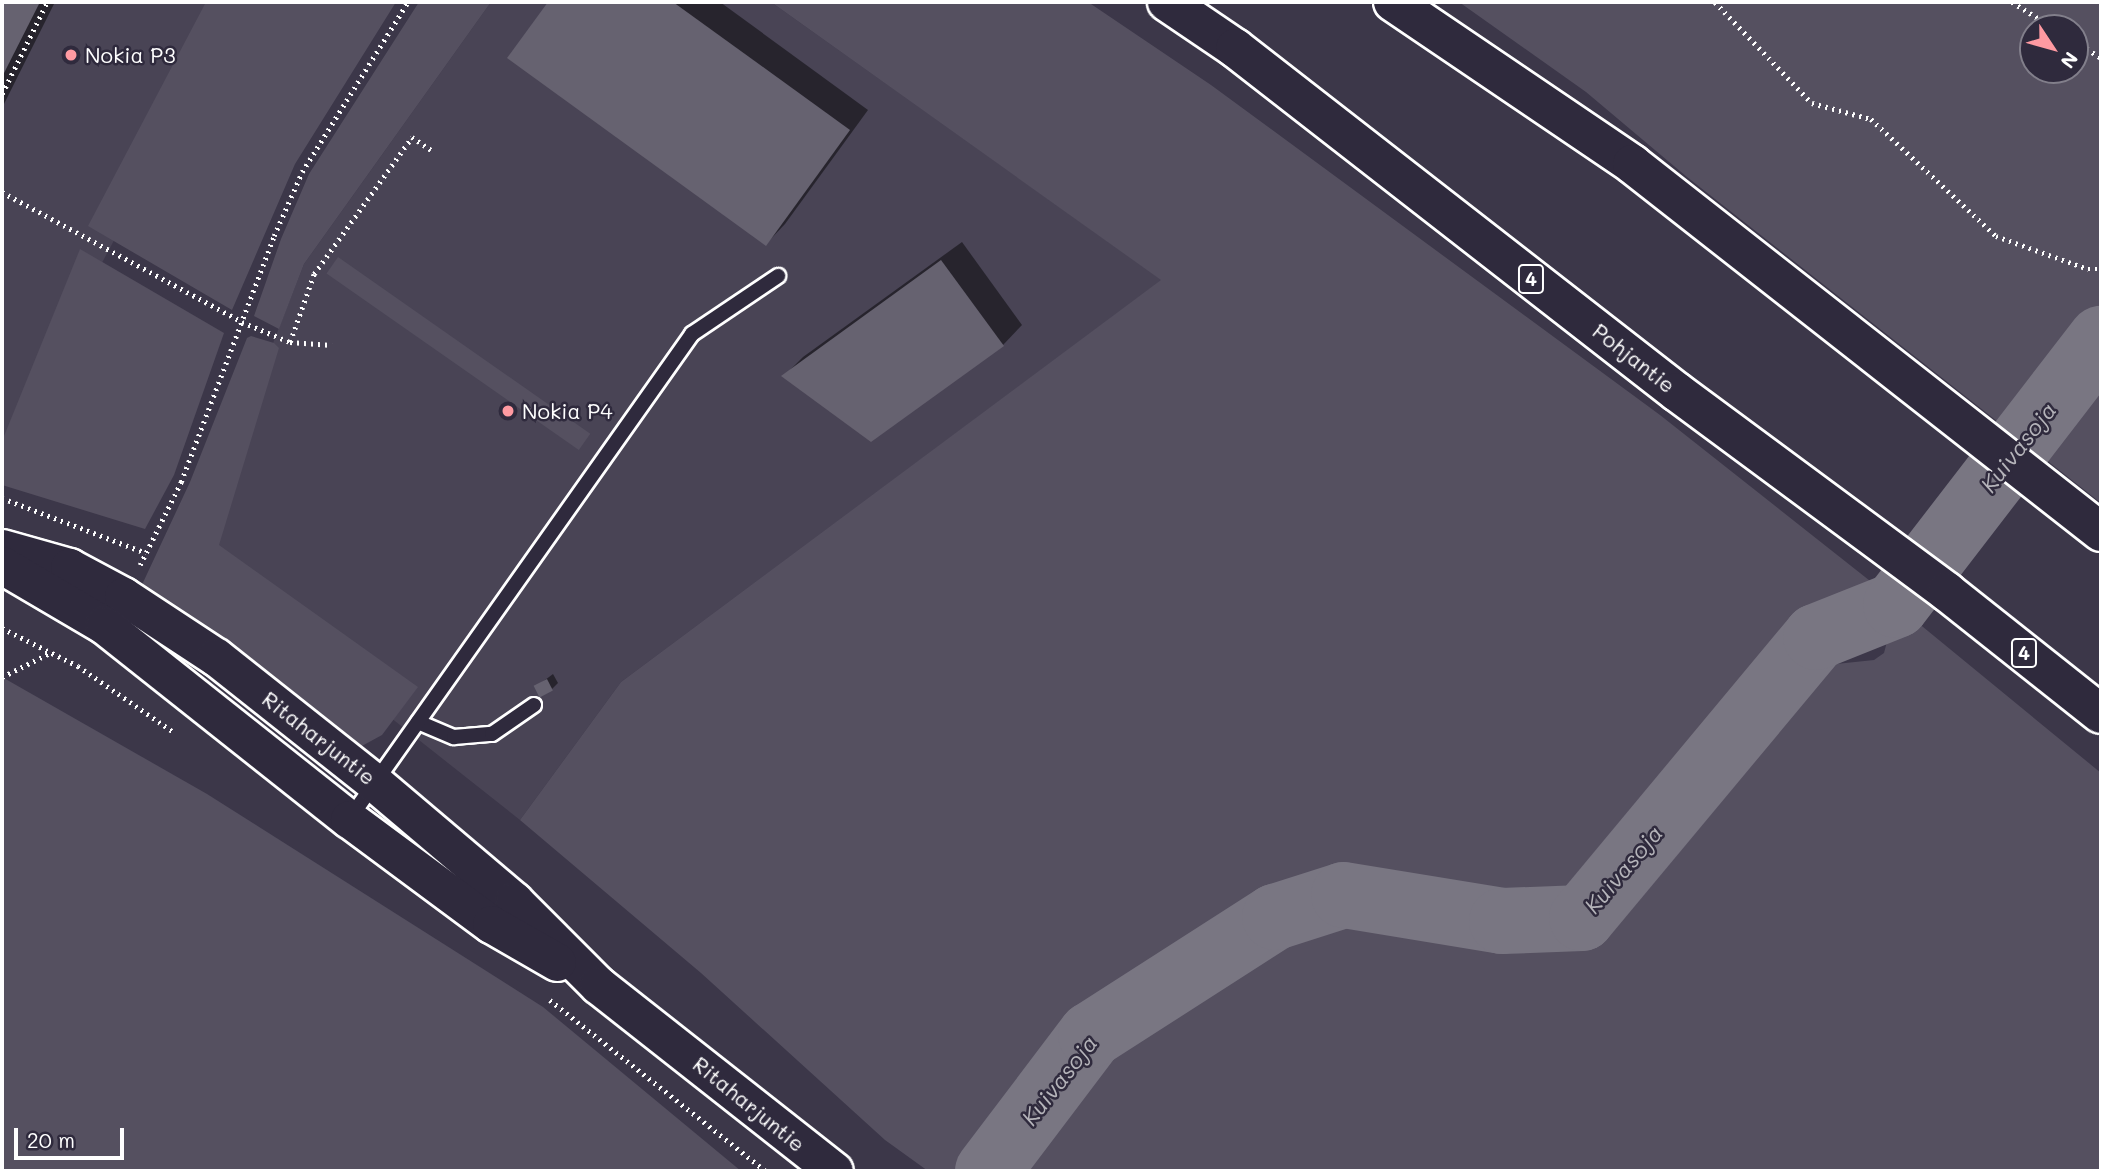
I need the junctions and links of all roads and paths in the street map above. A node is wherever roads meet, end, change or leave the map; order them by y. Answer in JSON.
{"nodes":[{"id":1,"x":47,"y":2,"type":"edge"},
{"id":2,"x":408,"y":2,"type":"edge"},
{"id":3,"x":1167,"y":2,"type":"edge"},
{"id":4,"x":1393,"y":2,"type":"edge"},
{"id":5,"x":1715,"y":2,"type":"edge"},
{"id":6,"x":2012,"y":2,"type":"edge"},
{"id":7,"x":2031,"y":14,"type":"edge"},
{"id":8,"x":2,"y":94,"type":"edge"},
{"id":9,"x":431,"y":150,"type":"dead end"},
{"id":10,"x":2,"y":192,"type":"edge"},
{"id":11,"x":2101,"y":270,"type":"edge"},
{"id":12,"x":778,"y":276,"type":"dead end"},
{"id":13,"x":242,"y":322,"type":"junction"},
{"id":14,"x":290,"y":342,"type":"junction"},
{"id":15,"x":332,"y":345,"type":"dead end"},
{"id":16,"x":2,"y":498,"type":"edge"},
{"id":17,"x":2101,"y":532,"type":"edge"},
{"id":18,"x":2,"y":548,"type":"edge"},
{"id":19,"x":146,"y":553,"type":"junction"},
{"id":20,"x":2,"y":565,"type":"edge"},
{"id":21,"x":113,"y":611,"type":"junction"},
{"id":22,"x":51,"y":653,"type":"dead end"},
{"id":23,"x":78,"y":666,"type":"dead end"},
{"id":24,"x":2,"y":677,"type":"edge"},
{"id":25,"x":534,"y":705,"type":"dead end"},
{"id":26,"x":2101,"y":714,"type":"edge"},
{"id":27,"x":418,"y":722,"type":"junction"},
{"id":28,"x":375,"y":783,"type":"junction"},
{"id":29,"x":349,"y":819,"type":"junction"},
{"id":30,"x":598,"y":985,"type":"junction"},
{"id":31,"x":834,"y":1171,"type":"edge"}],
"edges":[{"from":1,"to":8,"type":"path"},
{"from":2,"to":13,"type":"path"},
{"from":3,"to":26,"type":"highway","name":"Pohjantie","number":"4"},
{"from":4,"to":17,"type":"highway"},
{"from":5,"to":11,"type":"path"},
{"from":6,"to":7,"type":"path"},
{"from":9,"to":14,"type":"path"},
{"from":10,"to":13,"type":"path"},
{"from":12,"to":27,"type":"lane"},
{"from":13,"to":14,"type":"path"},
{"from":13,"to":19,"type":"path"},
{"from":14,"to":15,"type":"path"},
{"from":16,"to":19,"type":"path"},
{"from":18,"to":21,"type":"street","name":"Ritaharjuntie"},
{"from":19,"to":21,"type":"path"},
{"from":20,"to":21,"type":"street","name":"Ritaharjuntie"},
{"from":21,"to":23,"type":"path"},
{"from":21,"to":28,"type":"street","name":"Ritaharjuntie"},
{"from":21,"to":29,"type":"street","name":"Ritaharjuntie"},
{"from":22,"to":24,"type":"path"},
{"from":25,"to":27,"type":"lane"},
{"from":27,"to":28,"type":"lane"},
{"from":28,"to":29,"type":"lane"},
{"from":28,"to":30,"type":"street","name":"Ritaharjuntie"},
{"from":29,"to":30,"type":"street","name":"Ritaharjuntie"},
{"from":30,"to":31,"type":"street","name":"Ritaharjuntie"}]}
